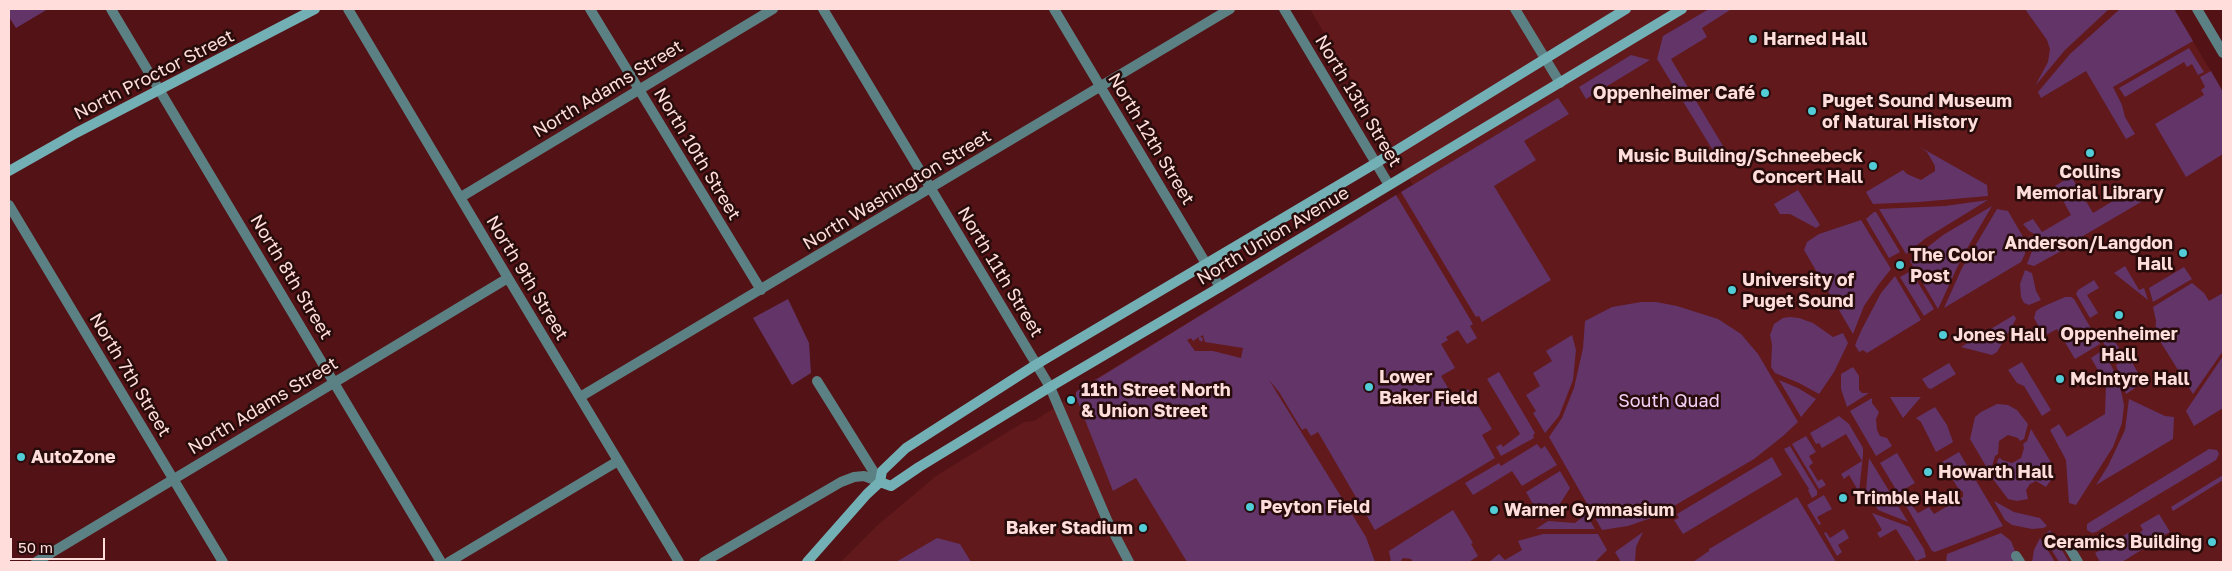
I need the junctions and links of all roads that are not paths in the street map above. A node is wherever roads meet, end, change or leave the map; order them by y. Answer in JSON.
{"nodes":[{"id":1,"x":111,"y":9,"type":"edge"},
{"id":2,"x":315,"y":9,"type":"edge"},
{"id":3,"x":348,"y":9,"type":"edge"},
{"id":4,"x":590,"y":9,"type":"edge"},
{"id":5,"x":773,"y":9,"type":"edge"},
{"id":6,"x":823,"y":9,"type":"edge"},
{"id":7,"x":1054,"y":9,"type":"edge"},
{"id":8,"x":1230,"y":9,"type":"edge"},
{"id":9,"x":1284,"y":9,"type":"edge"},
{"id":10,"x":1515,"y":9,"type":"edge"},
{"id":11,"x":1626,"y":9,"type":"edge"},
{"id":12,"x":1682,"y":9,"type":"edge"},
{"id":13,"x":2197,"y":9,"type":"edge"},
{"id":14,"x":2223,"y":53,"type":"edge"},
{"id":15,"x":1545,"y":58,"type":"junction"},
{"id":16,"x":1560,"y":83,"type":"junction"},
{"id":17,"x":1101,"y":86,"type":"junction"},
{"id":18,"x":159,"y":90,"type":"junction"},
{"id":19,"x":639,"y":90,"type":"junction"},
{"id":20,"x":1376,"y":163,"type":"junction"},
{"id":21,"x":9,"y":171,"type":"edge"},
{"id":22,"x":1389,"y":185,"type":"junction"},
{"id":23,"x":931,"y":188,"type":"junction"},
{"id":24,"x":461,"y":197,"type":"junction"},
{"id":25,"x":9,"y":205,"type":"edge"},
{"id":26,"x":1205,"y":264,"type":"junction"},
{"id":27,"x":508,"y":278,"type":"junction"},
{"id":28,"x":1220,"y":287,"type":"junction"},
{"id":29,"x":761,"y":290,"type":"junction"},
{"id":30,"x":1037,"y":364,"type":"junction"},
{"id":31,"x":817,"y":381,"type":"dead end"},
{"id":32,"x":335,"y":382,"type":"junction"},
{"id":33,"x":1050,"y":387,"type":"junction"},
{"id":34,"x":580,"y":398,"type":"junction"},
{"id":35,"x":618,"y":461,"type":"junction"},
{"id":36,"x":174,"y":479,"type":"junction"},
{"id":37,"x":880,"y":482,"type":"junction"},
{"id":38,"x":2066,"y":542,"type":"dead end"},
{"id":39,"x":36,"y":562,"type":"edge"},
{"id":40,"x":223,"y":562,"type":"edge"},
{"id":41,"x":441,"y":562,"type":"edge"},
{"id":42,"x":449,"y":562,"type":"edge"},
{"id":43,"x":680,"y":562,"type":"edge"},
{"id":44,"x":704,"y":562,"type":"edge"},
{"id":45,"x":807,"y":562,"type":"edge"},
{"id":46,"x":1129,"y":562,"type":"edge"},
{"id":47,"x":2015,"y":562,"type":"edge"},
{"id":48,"x":2020,"y":562,"type":"edge"},
{"id":49,"x":2078,"y":562,"type":"edge"}],
"edges":[{"from":1,"to":18,"type":"street","name":"North 8th Street"},
{"from":2,"to":18,"type":"street","name":"North Proctor Street"},
{"from":3,"to":24,"type":"street","name":"North 9th Street"},
{"from":4,"to":19,"type":"street","name":"North 10th Street"},
{"from":5,"to":19,"type":"street","name":"North Adams Street"},
{"from":6,"to":23,"type":"street","name":"North 11th Street"},
{"from":7,"to":17,"type":"street","name":"North 12th Street"},
{"from":8,"to":17,"type":"street","name":"North Washington Street"},
{"from":9,"to":20,"type":"street","name":"North 13th Street"},
{"from":10,"to":15,"type":"street"},
{"from":11,"to":15,"type":"street","name":"North Union Avenue"},
{"from":12,"to":16,"type":"street","name":"North Union Avenue"},
{"from":13,"to":14,"type":"street"},
{"from":15,"to":16,"type":"street"},
{"from":15,"to":20,"type":"street","name":"North Union Avenue"},
{"from":16,"to":22,"type":"street","name":"North Union Avenue"},
{"from":17,"to":23,"type":"street","name":"North Washington Street"},
{"from":17,"to":26,"type":"street","name":"North 12th Street"},
{"from":18,"to":21,"type":"street","name":"North Proctor Street"},
{"from":18,"to":32,"type":"street","name":"North 8th Street"},
{"from":19,"to":24,"type":"street","name":"North Adams Street"},
{"from":19,"to":29,"type":"street","name":"North 10th Street"},
{"from":20,"to":22,"type":"street","name":"North 13th Street"},
{"from":20,"to":26,"type":"street","name":"North Union Avenue"},
{"from":22,"to":28,"type":"street","name":"North Union Avenue"},
{"from":23,"to":29,"type":"street","name":"North Washington Street"},
{"from":23,"to":30,"type":"street","name":"North 11th Street"},
{"from":24,"to":27,"type":"street","name":"North 9th Street"},
{"from":25,"to":36,"type":"street","name":"North 7th Street"},
{"from":26,"to":28,"type":"street","name":"North 12th Street"},
{"from":26,"to":30,"type":"street","name":"North Union Avenue"},
{"from":27,"to":32,"type":"street","name":"North Adams Street"},
{"from":27,"to":34,"type":"street","name":"North 9th Street"},
{"from":28,"to":33,"type":"street","name":"North Union Avenue"},
{"from":29,"to":34,"type":"street","name":"North Washington Street"},
{"from":30,"to":33,"type":"street","name":"North 11th Street"},
{"from":30,"to":37,"type":"street","name":"North Union Avenue"},
{"from":31,"to":37,"type":"street"},
{"from":32,"to":36,"type":"street","name":"North Adams Street"},
{"from":32,"to":41,"type":"street","name":"North 8th Street"},
{"from":33,"to":37,"type":"street","name":"North Union Avenue"},
{"from":33,"to":46,"type":"street","name":"North 11th Street"},
{"from":34,"to":35,"type":"street","name":"North 9th Street"},
{"from":35,"to":42,"type":"street"},
{"from":35,"to":43,"type":"street","name":"North 9th Street"},
{"from":36,"to":39,"type":"street","name":"North Adams Street"},
{"from":36,"to":40,"type":"street","name":"North 7th Street"},
{"from":37,"to":44,"type":"street","name":"North Union Avenue"},
{"from":37,"to":45,"type":"street","name":"North Union Avenue"},
{"from":38,"to":49,"type":"street"},
{"from":47,"to":48,"type":"street"}]}
